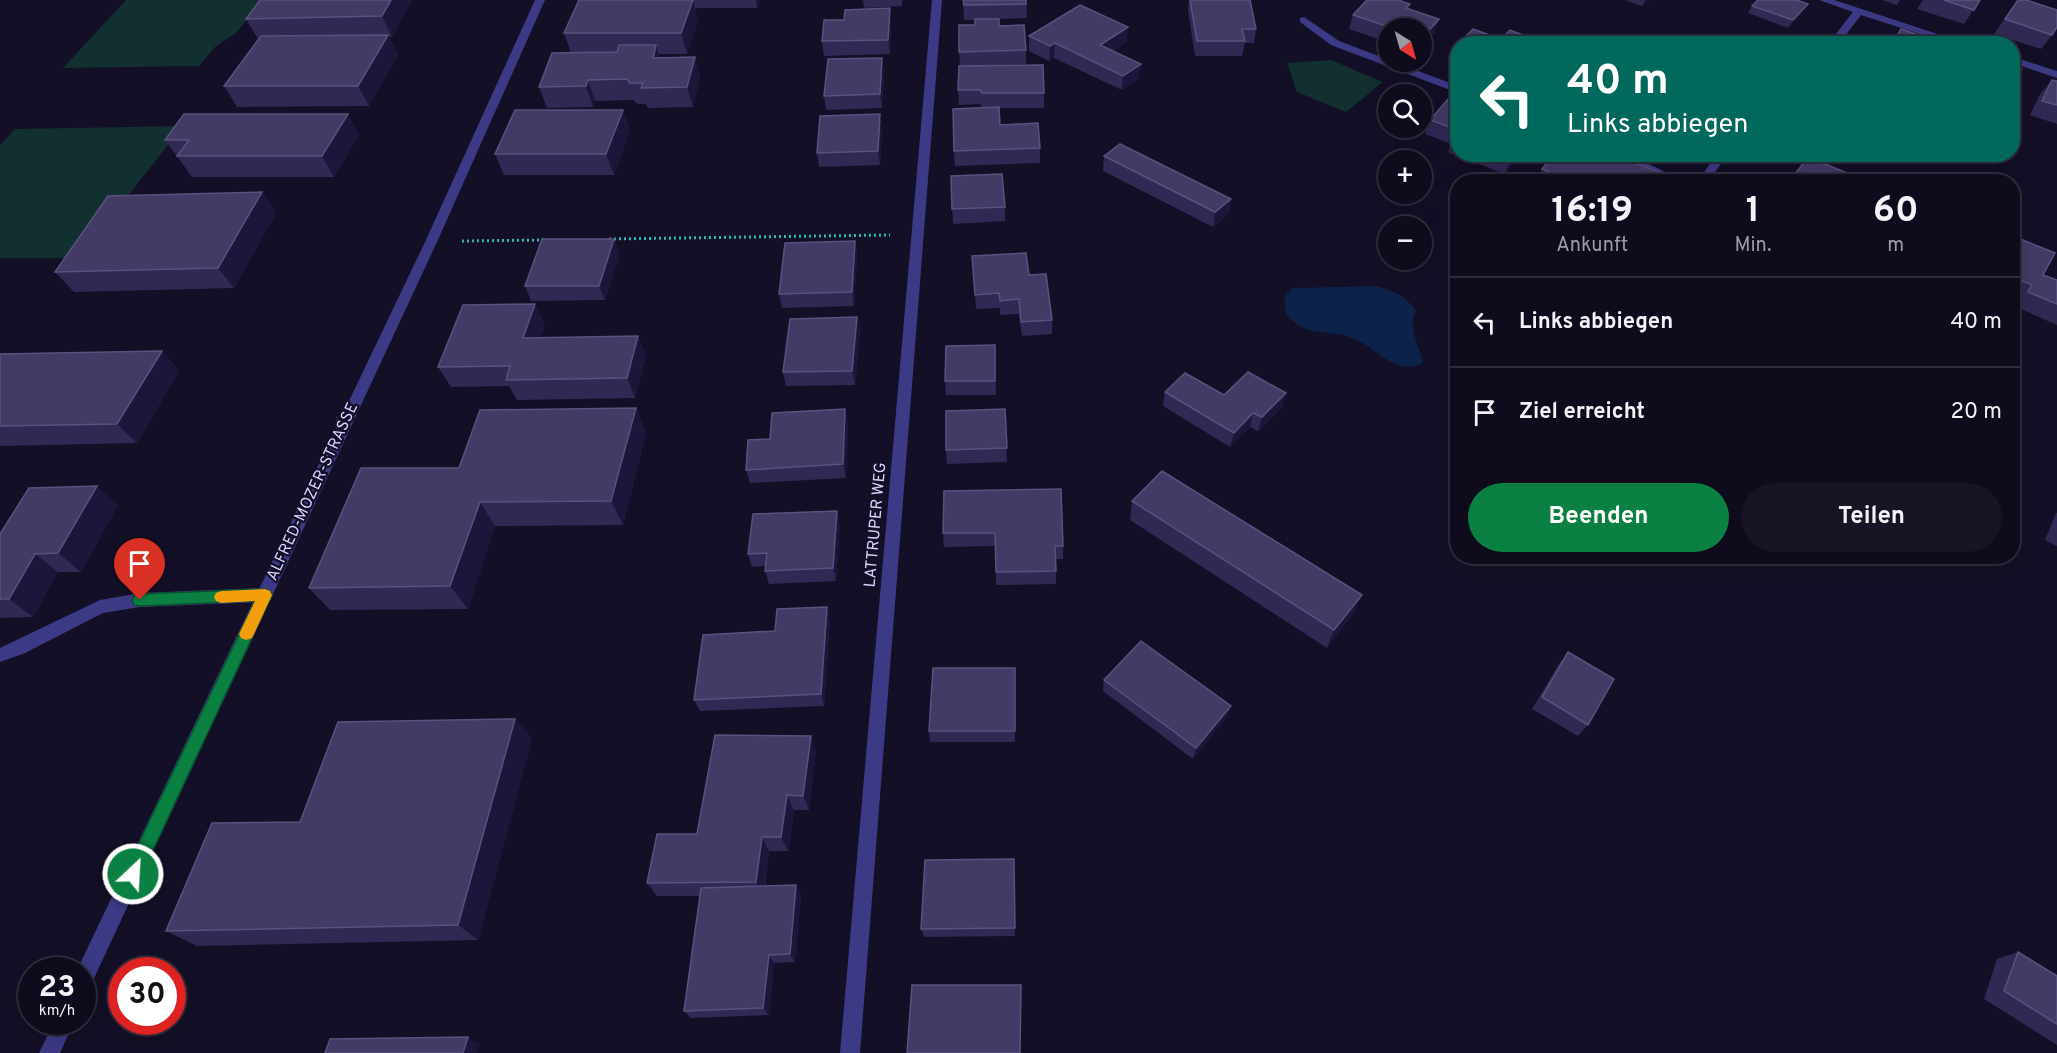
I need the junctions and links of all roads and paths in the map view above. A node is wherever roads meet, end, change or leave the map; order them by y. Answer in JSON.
{"nodes":[{"id":1,"x":540,"y":0,"type":"edge"},
{"id":2,"x":936,"y":0,"type":"edge"},
{"id":3,"x":1824,"y":0,"type":"edge"},
{"id":4,"x":1858,"y":12,"type":"junction"},
{"id":5,"x":1304,"y":20,"type":"dead end"},
{"id":6,"x":1839,"y":36,"type":"edge"},
{"id":7,"x":1937,"y":36,"type":"edge"},
{"id":8,"x":2020,"y":62,"type":"edge"},
{"id":9,"x":2057,"y":75,"type":"edge"},
{"id":10,"x":1450,"y":87,"type":"edge"},
{"id":11,"x":1635,"y":162,"type":"edge"},
{"id":12,"x":1717,"y":162,"type":"edge"},
{"id":13,"x":1663,"y":174,"type":"edge"},
{"id":14,"x":1707,"y":174,"type":"edge"},
{"id":15,"x":918,"y":234,"type":"junction"},
{"id":16,"x":609,"y":239,"type":"edge"},
{"id":17,"x":549,"y":240,"type":"edge"},
{"id":18,"x":430,"y":242,"type":"junction"},
{"id":19,"x":265,"y":595,"type":"junction"},
{"id":20,"x":0,"y":655,"type":"edge"},
{"id":21,"x":94,"y":957,"type":"edge"},
{"id":22,"x":58,"y":1035,"type":"edge"},
{"id":23,"x":49,"y":1053,"type":"edge"},
{"id":24,"x":850,"y":1053,"type":"edge"}],
"edges":[{"from":1,"to":18,"type":"street","name":"ALFRED-MOZER-STRASSE"},
{"from":2,"to":15,"type":"street","name":"LATTRUPER WEG"},
{"from":3,"to":4,"type":"street"},
{"from":4,"to":6,"type":"street"},
{"from":4,"to":7,"type":"street"},
{"from":5,"to":10,"type":"street"},
{"from":8,"to":9,"type":"street"},
{"from":11,"to":13,"type":"street"},
{"from":12,"to":14,"type":"street"},
{"from":15,"to":16,"type":"path"},
{"from":15,"to":24,"type":"street","name":"LATTRUPER WEG"},
{"from":17,"to":18,"type":"path"},
{"from":18,"to":19,"type":"street","name":"ALFRED-MOZER-STRASSE"},
{"from":19,"to":20,"type":"street"},
{"from":19,"to":21,"type":"street","name":"ALFRED-MOZER-STRASSE"},
{"from":22,"to":23,"type":"street"}]}
